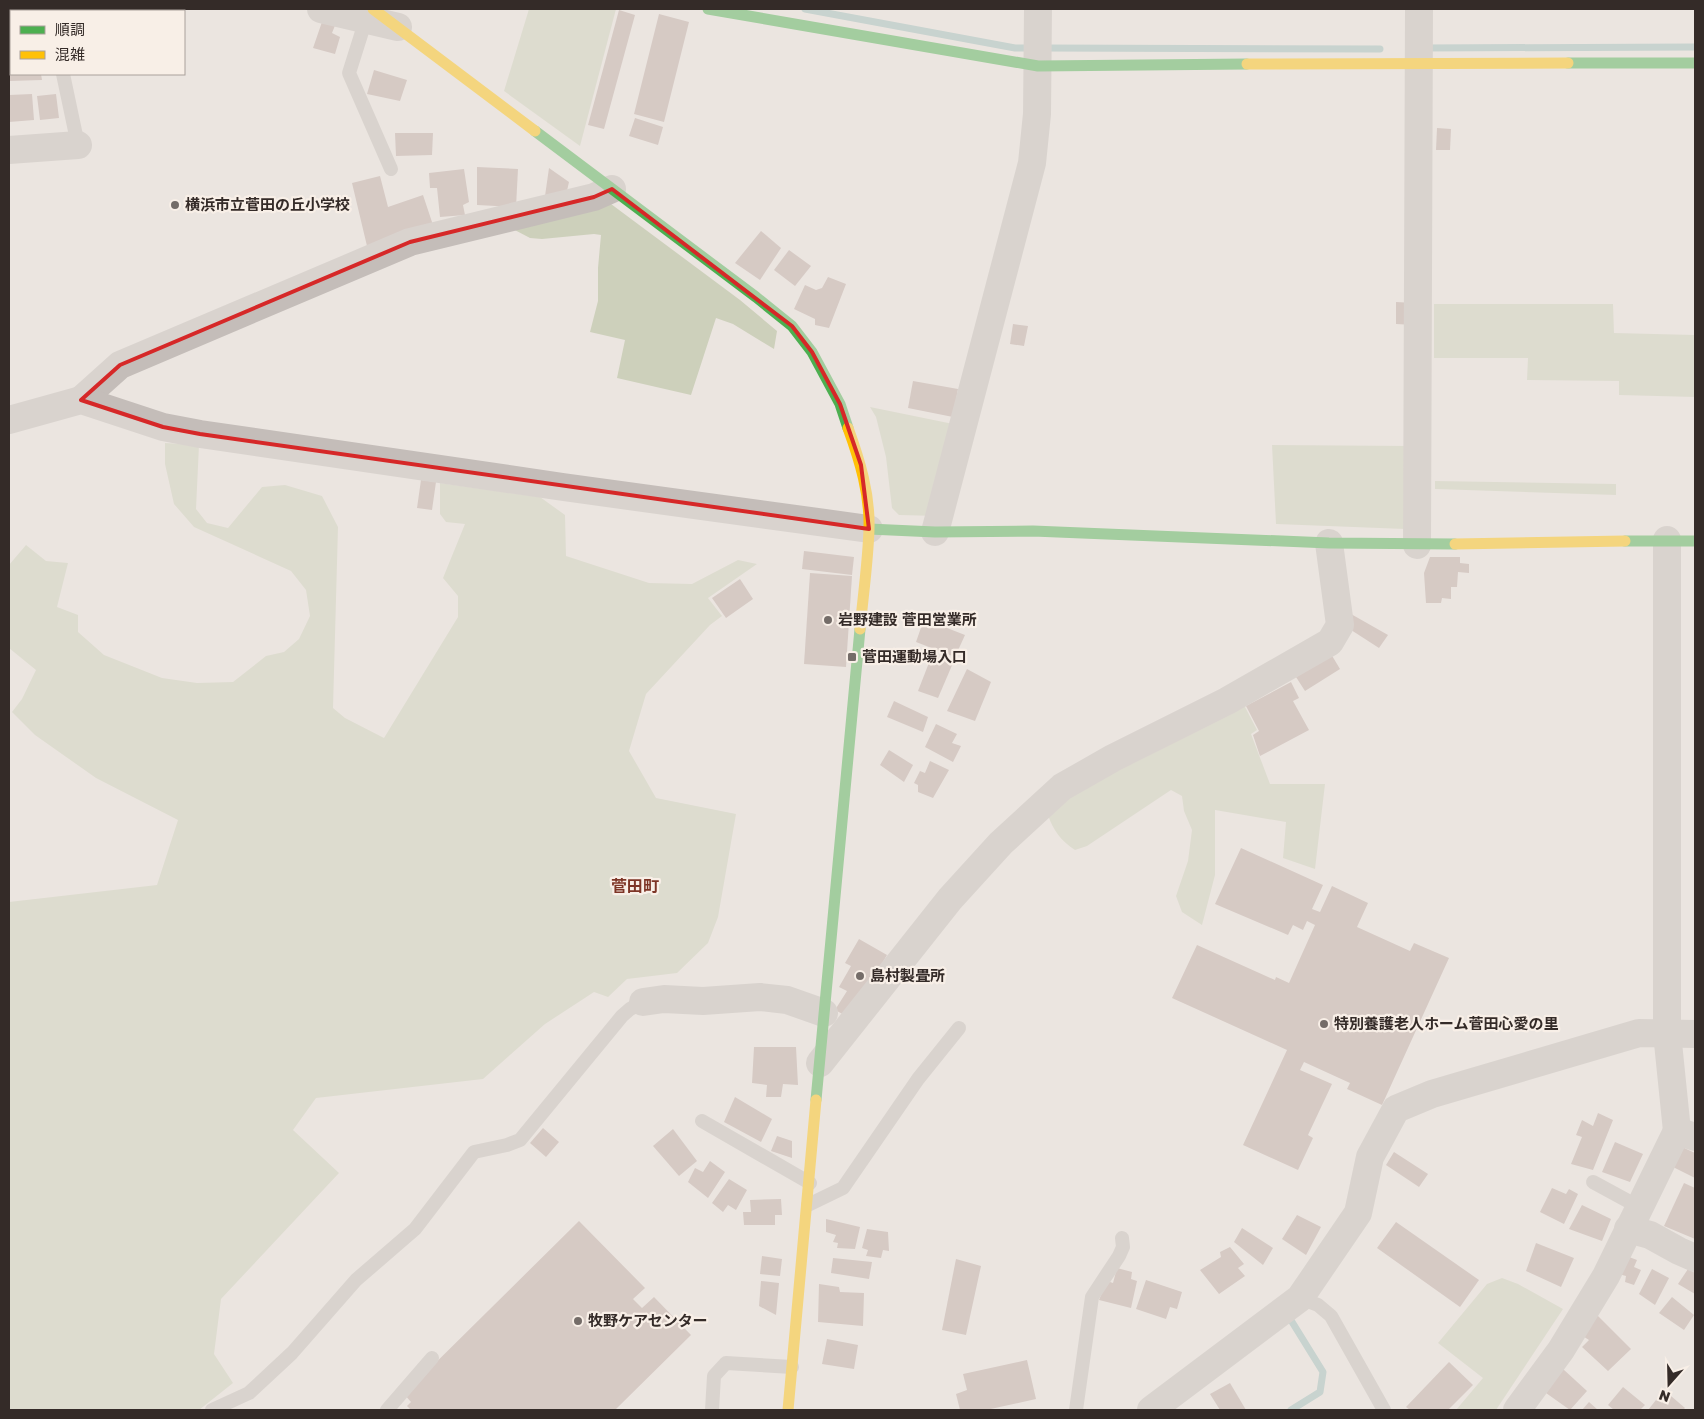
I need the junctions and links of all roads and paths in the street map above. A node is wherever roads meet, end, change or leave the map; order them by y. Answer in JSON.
{"nodes":[{"id":1,"x":321,"y":9,"type":"edge"},
{"id":2,"x":708,"y":9,"type":"edge"},
{"id":3,"x":1038,"y":9,"type":"edge"},
{"id":4,"x":1418,"y":9,"type":"edge"},
{"id":5,"x":370,"y":14,"type":"edge"},
{"id":6,"x":398,"y":27,"type":"joint"},
{"id":7,"x":1419,"y":62,"type":"junction"},
{"id":8,"x":1695,"y":64,"type":"edge"},
{"id":9,"x":1038,"y":66,"type":"junction"},
{"id":10,"x":62,"y":75,"type":"edge"},
{"id":11,"x":78,"y":145,"type":"joint"},
{"id":12,"x":9,"y":150,"type":"edge"},
{"id":13,"x":391,"y":169,"type":"dead end"},
{"id":14,"x":612,"y":189,"type":"junction"},
{"id":15,"x":81,"y":400,"type":"junction"},
{"id":16,"x":9,"y":420,"type":"edge"},
{"id":17,"x":869,"y":528,"type":"junction"},
{"id":18,"x":935,"y":532,"type":"junction"},
{"id":19,"x":1667,"y":540,"type":"junction"},
{"id":20,"x":1695,"y":541,"type":"edge"},
{"id":21,"x":1329,"y":543,"type":"junction"},
{"id":22,"x":1417,"y":545,"type":"junction"},
{"id":23,"x":643,"y":1002,"type":"joint"},
{"id":24,"x":824,"y":1013,"type":"junction"},
{"id":25,"x":959,"y":1028,"type":"dead end"},
{"id":26,"x":1667,"y":1033,"type":"junction"},
{"id":27,"x":1695,"y":1034,"type":"edge"},
{"id":28,"x":820,"y":1063,"type":"junction"},
{"id":29,"x":702,"y":1121,"type":"dead end"},
{"id":30,"x":1686,"y":1134,"type":"edge"},
{"id":31,"x":1593,"y":1182,"type":"dead end"},
{"id":32,"x":810,"y":1183,"type":"junction"},
{"id":33,"x":808,"y":1205,"type":"junction"},
{"id":34,"x":1634,"y":1218,"type":"junction"},
{"id":35,"x":1122,"y":1238,"type":"dead end"},
{"id":36,"x":1695,"y":1258,"type":"edge"},
{"id":37,"x":1300,"y":1298,"type":"junction"},
{"id":38,"x":432,"y":1358,"type":"dead end"},
{"id":39,"x":792,"y":1367,"type":"junction"},
{"id":40,"x":1157,"y":1408,"type":"edge"},
{"id":41,"x":212,"y":1410,"type":"edge"},
{"id":42,"x":387,"y":1410,"type":"edge"},
{"id":43,"x":712,"y":1410,"type":"edge"},
{"id":44,"x":788,"y":1410,"type":"edge"},
{"id":45,"x":1076,"y":1410,"type":"edge"},
{"id":46,"x":1384,"y":1410,"type":"edge"},
{"id":47,"x":1517,"y":1410,"type":"edge"}],
"edges":[{"from":1,"to":5,"type":"street"},
{"from":2,"to":9,"type":"street"},
{"from":3,"to":9,"type":"street"},
{"from":4,"to":7,"type":"street"},
{"from":5,"to":6,"type":"street"},
{"from":5,"to":13,"type":"lane"},
{"from":6,"to":14,"type":"street"},
{"from":7,"to":8,"type":"street"},
{"from":7,"to":9,"type":"street"},
{"from":7,"to":22,"type":"street"},
{"from":9,"to":18,"type":"street"},
{"from":10,"to":11,"type":"lane"},
{"from":11,"to":12,"type":"street"},
{"from":14,"to":15,"type":"street"},
{"from":14,"to":17,"type":"street"},
{"from":15,"to":16,"type":"street"},
{"from":15,"to":17,"type":"street"},
{"from":17,"to":18,"type":"street"},
{"from":17,"to":24,"type":"street"},
{"from":18,"to":21,"type":"street"},
{"from":19,"to":20,"type":"street"},
{"from":19,"to":22,"type":"street"},
{"from":19,"to":26,"type":"street"},
{"from":21,"to":22,"type":"street"},
{"from":21,"to":28,"type":"street"},
{"from":23,"to":24,"type":"street"},
{"from":23,"to":41,"type":"lane"},
{"from":24,"to":28,"type":"street"},
{"from":25,"to":33,"type":"lane"},
{"from":26,"to":27,"type":"street"},
{"from":26,"to":30,"type":"street"},
{"from":26,"to":37,"type":"street"},
{"from":28,"to":32,"type":"street"},
{"from":29,"to":32,"type":"lane"},
{"from":30,"to":34,"type":"street"},
{"from":31,"to":34,"type":"lane"},
{"from":32,"to":33,"type":"street"},
{"from":33,"to":39,"type":"street"},
{"from":34,"to":36,"type":"street"},
{"from":34,"to":47,"type":"street"},
{"from":35,"to":45,"type":"lane"},
{"from":37,"to":40,"type":"street"},
{"from":37,"to":46,"type":"lane"},
{"from":38,"to":42,"type":"lane"},
{"from":39,"to":43,"type":"lane"},
{"from":39,"to":44,"type":"street"}]}
